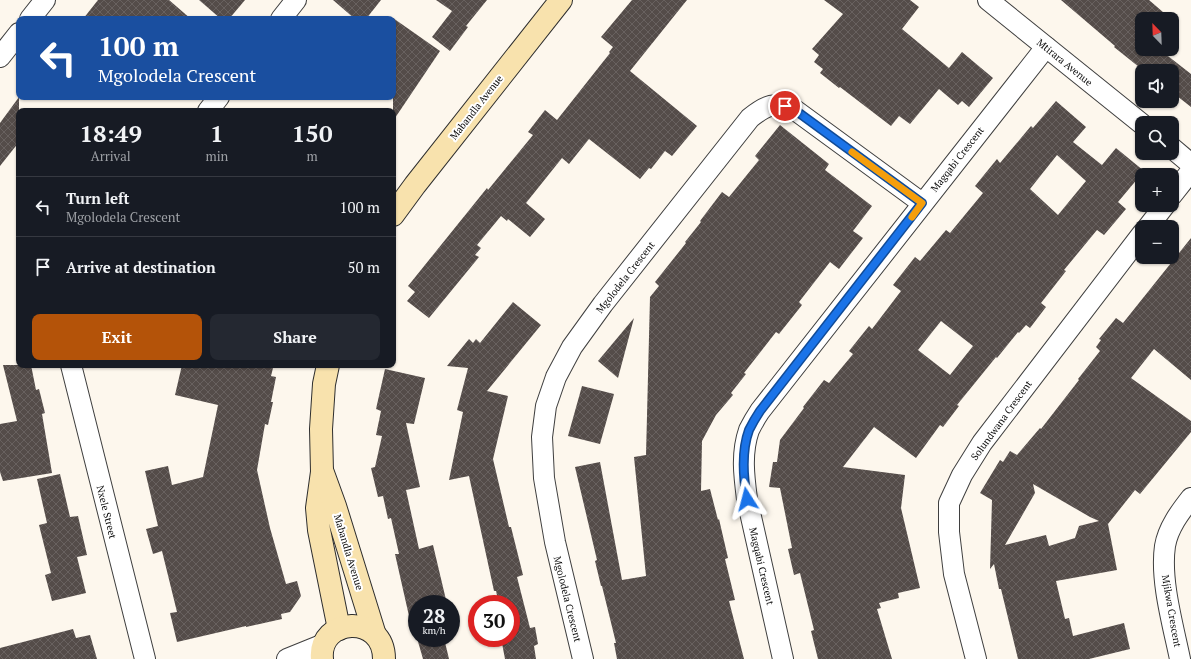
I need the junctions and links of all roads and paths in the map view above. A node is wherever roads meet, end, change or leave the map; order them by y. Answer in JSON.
{"nodes":[{"id":1,"x":45,"y":0,"type":"edge"},
{"id":2,"x":296,"y":0,"type":"edge"},
{"id":3,"x":561,"y":0,"type":"edge"},
{"id":4,"x":988,"y":0,"type":"edge"},
{"id":5,"x":32,"y":16,"type":"edge"},
{"id":6,"x":283,"y":16,"type":"edge"},
{"id":7,"x":16,"y":37,"type":"edge"},
{"id":8,"x":1046,"y":47,"type":"junction"},
{"id":9,"x":0,"y":57,"type":"edge"},
{"id":10,"x":217,"y":100,"type":"edge"},
{"id":11,"x":210,"y":108,"type":"edge"},
{"id":12,"x":1135,"y":118,"type":"edge"},
{"id":13,"x":1179,"y":154,"type":"edge"},
{"id":14,"x":1191,"y":164,"type":"edge"},
{"id":15,"x":1191,"y":171,"type":"edge"},
{"id":16,"x":1179,"y":186,"type":"edge"},
{"id":17,"x":922,"y":203,"type":"junction"},
{"id":18,"x":396,"y":211,"type":"edge"},
{"id":19,"x":1160,"y":212,"type":"edge"},
{"id":20,"x":1153,"y":220,"type":"edge"},
{"id":21,"x":1135,"y":243,"type":"edge"},
{"id":22,"x":72,"y":368,"type":"edge"},
{"id":23,"x":327,"y":368,"type":"edge"},
{"id":24,"x":322,"y":472,"type":"junction"},
{"id":25,"x":1191,"y":498,"type":"edge"},
{"id":26,"x":339,"y":629,"type":"junction"},
{"id":27,"x":374,"y":632,"type":"junction"},
{"id":28,"x":323,"y":651,"type":"edge"},
{"id":29,"x":145,"y":659,"type":"edge"},
{"id":30,"x":287,"y":659,"type":"edge"},
{"id":31,"x":384,"y":659,"type":"edge"},
{"id":32,"x":583,"y":659,"type":"edge"},
{"id":33,"x":783,"y":659,"type":"edge"},
{"id":34,"x":976,"y":659,"type":"edge"},
{"id":35,"x":1180,"y":659,"type":"edge"}],
"edges":[{"from":1,"to":5,"type":"street"},
{"from":2,"to":6,"type":"street"},
{"from":3,"to":18,"type":"street","name":"Mabandla Avenue"},
{"from":4,"to":8,"type":"street","name":"Mtirara Avenue"},
{"from":7,"to":9,"type":"street"},
{"from":8,"to":12,"type":"street","name":"Mtirara Avenue"},
{"from":8,"to":17,"type":"street","name":"Magqabi Crescent"},
{"from":10,"to":11,"type":"street"},
{"from":13,"to":14,"type":"street"},
{"from":15,"to":16,"type":"street"},
{"from":17,"to":32,"type":"street","name":"Mgolodela Crescent"},
{"from":17,"to":33,"type":"street","name":"Magqabi Crescent"},
{"from":19,"to":20,"type":"street"},
{"from":21,"to":34,"type":"street","name":"Solundwana Crescent"},
{"from":22,"to":29,"type":"street","name":"Nxele Street"},
{"from":23,"to":24,"type":"street","name":"Mabandla Avenue"},
{"from":24,"to":26,"type":"street","name":"Mabandla Avenue"},
{"from":24,"to":27,"type":"street","name":"Mabandla Avenue"},
{"from":25,"to":35,"type":"street","name":"Mjikwa Crescent"},
{"from":26,"to":27,"type":"street"},
{"from":26,"to":28,"type":"street"},
{"from":27,"to":31,"type":"street","name":"Mabandla Avenue"},
{"from":28,"to":30,"type":"street"}]}
